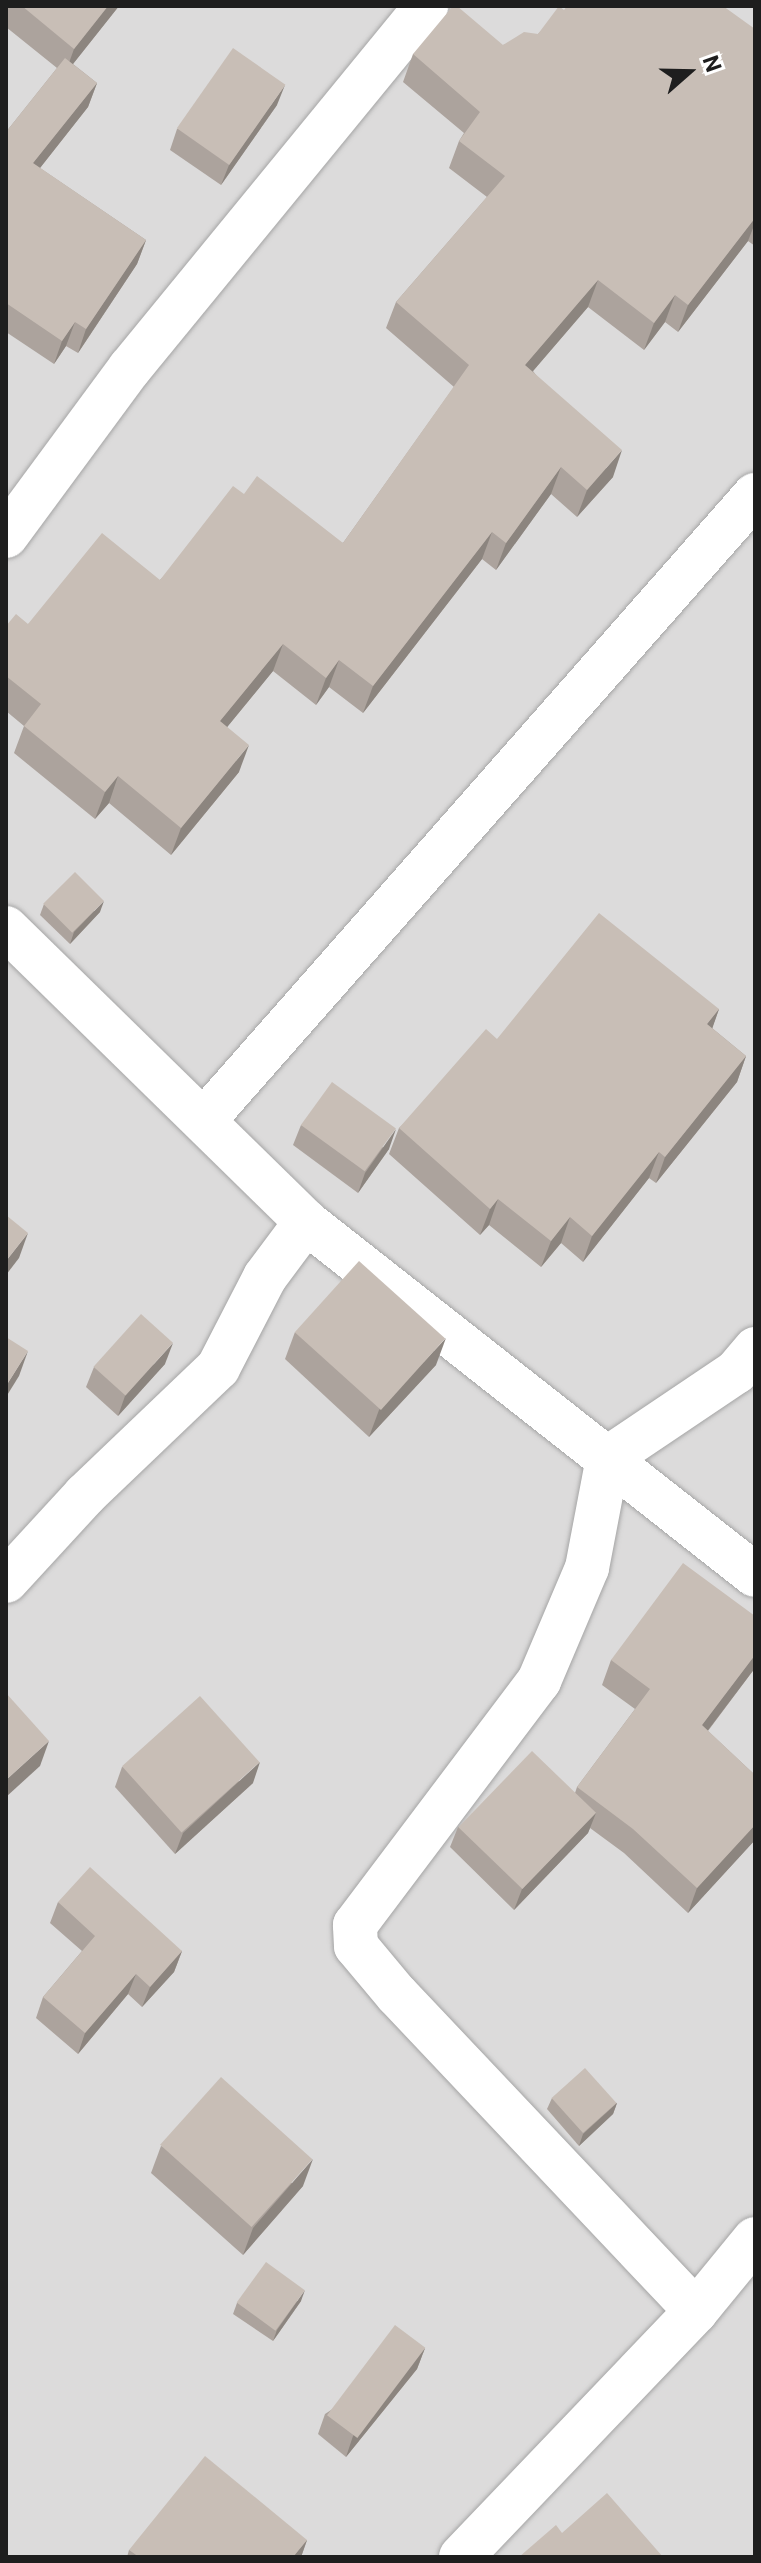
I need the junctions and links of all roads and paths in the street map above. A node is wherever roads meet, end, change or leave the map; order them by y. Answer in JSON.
{"nodes":[{"id":1,"x":426,"y":6,"type":"edge"},
{"id":2,"x":755,"y":495,"type":"edge"},
{"id":3,"x":6,"y":536,"type":"edge"},
{"id":4,"x":6,"y":928,"type":"edge"},
{"id":5,"x":205,"y":1119,"type":"junction"},
{"id":6,"x":306,"y":1222,"type":"junction"},
{"id":7,"x":755,"y":1349,"type":"edge"},
{"id":8,"x":608,"y":1458,"type":"junction"},
{"id":9,"x":755,"y":1575,"type":"edge"},
{"id":10,"x":6,"y":1581,"type":"edge"},
{"id":11,"x":755,"y":2239,"type":"edge"},
{"id":12,"x":696,"y":2311,"type":"junction"},
{"id":13,"x":461,"y":2557,"type":"edge"}],
"edges":[{"from":1,"to":3,"type":"street"},
{"from":2,"to":5,"type":"street"},
{"from":4,"to":5,"type":"street"},
{"from":5,"to":6,"type":"street"},
{"from":6,"to":8,"type":"street"},
{"from":6,"to":10,"type":"street"},
{"from":7,"to":8,"type":"street"},
{"from":8,"to":9,"type":"street"},
{"from":8,"to":12,"type":"street"},
{"from":11,"to":12,"type":"street"},
{"from":12,"to":13,"type":"street"}]}
